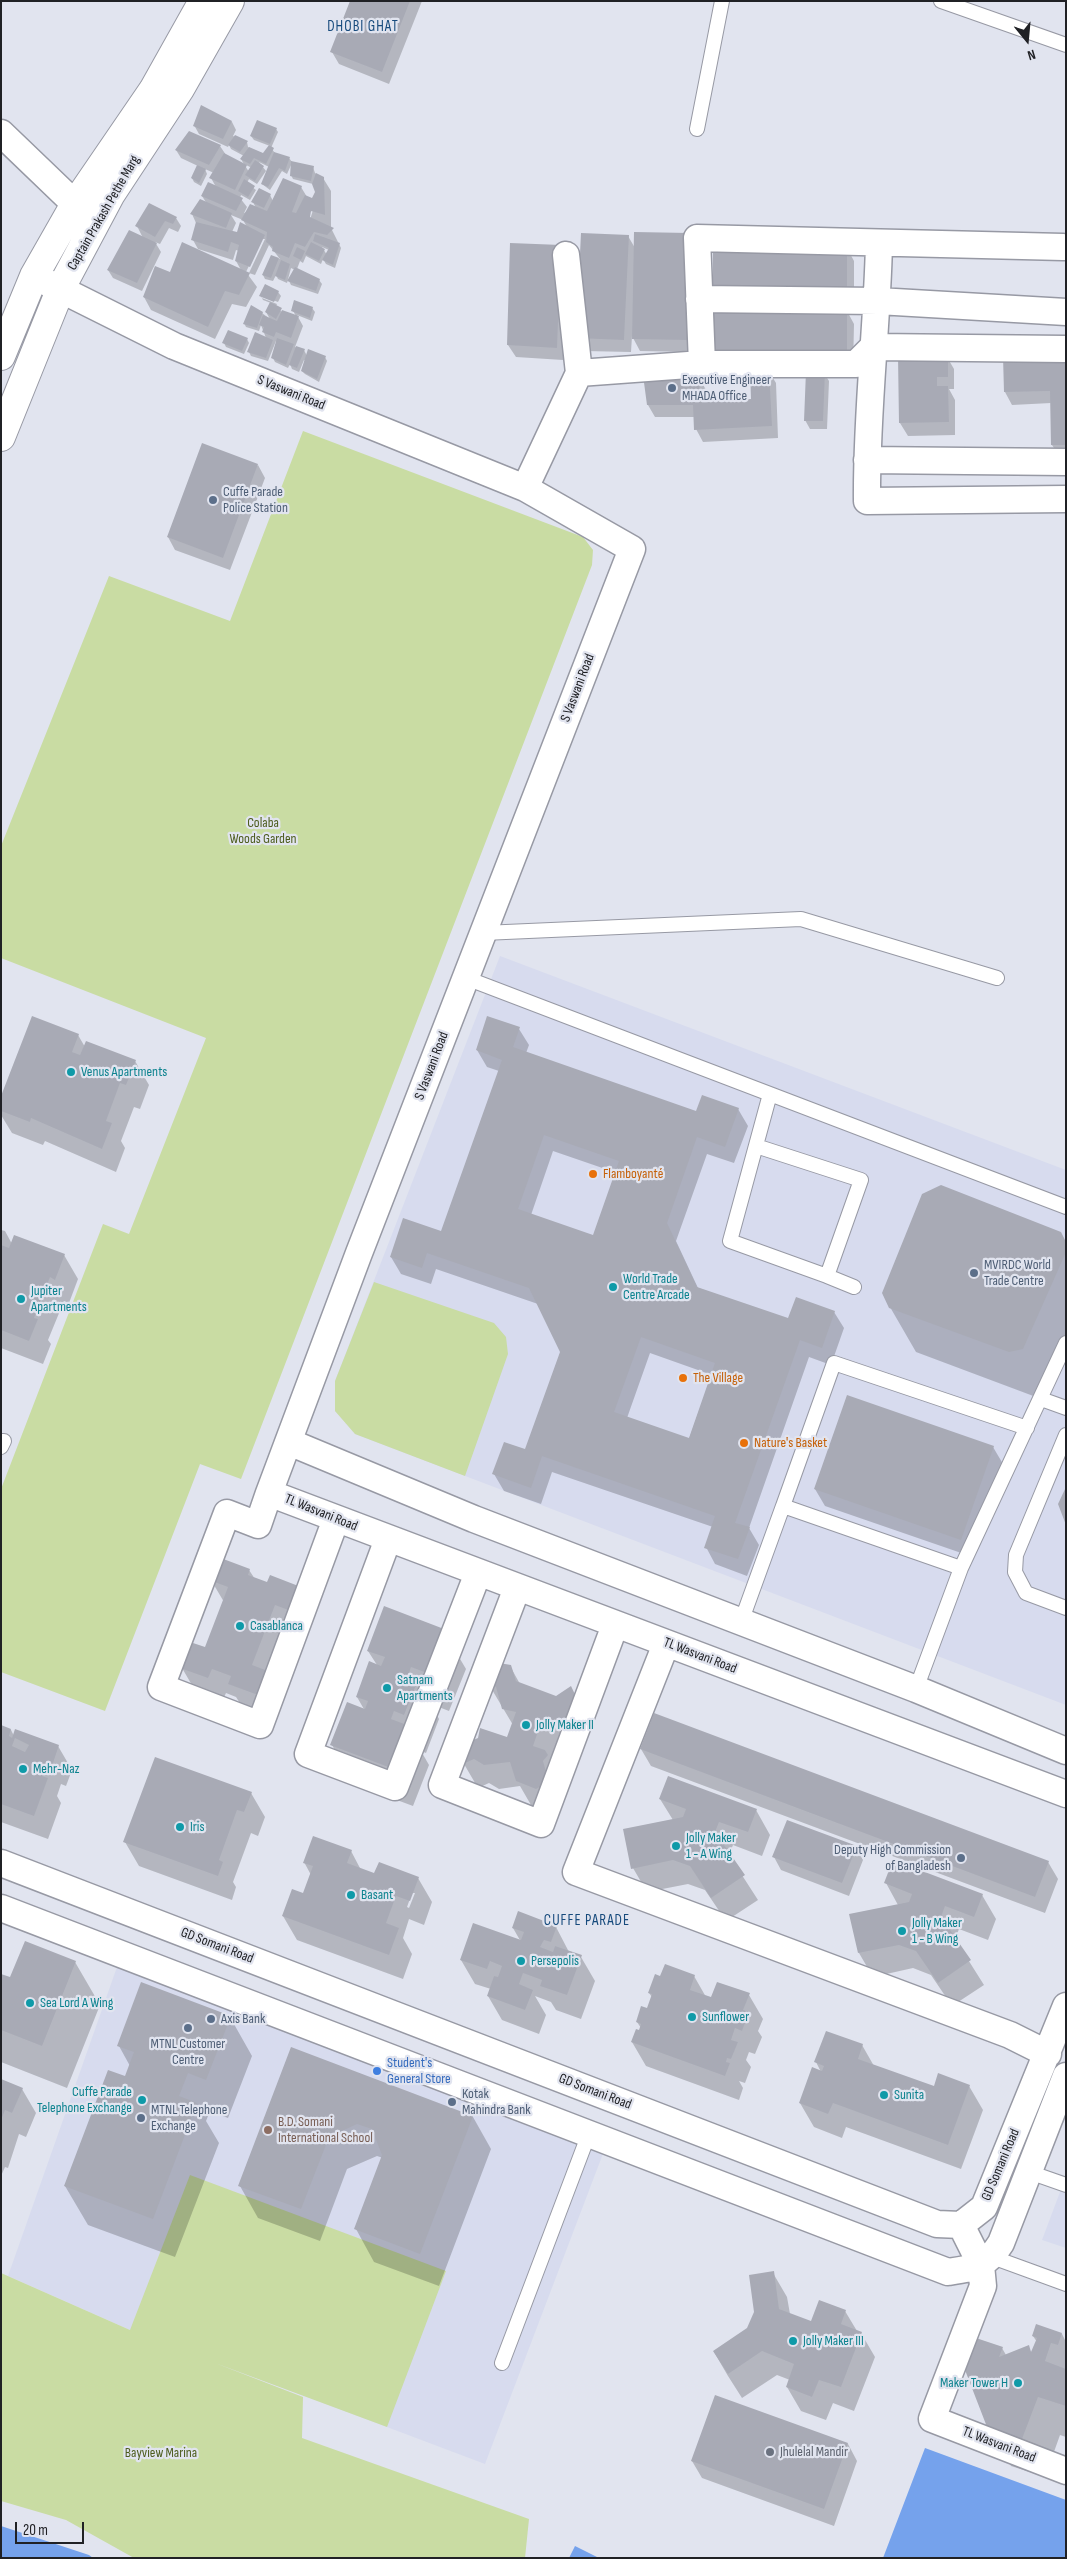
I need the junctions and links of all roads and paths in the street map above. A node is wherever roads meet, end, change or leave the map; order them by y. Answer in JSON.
{"nodes":[{"id":1,"x":203,"y":1,"type":"edge"},
{"id":2,"x":230,"y":1,"type":"edge"},
{"id":3,"x":722,"y":1,"type":"edge"},
{"id":4,"x":946,"y":2,"type":"edge"},
{"id":5,"x":1066,"y":45,"type":"edge"},
{"id":6,"x":697,"y":129,"type":"dead end"},
{"id":7,"x":1,"y":133,"type":"edge"},
{"id":8,"x":75,"y":204,"type":"junction"},
{"id":9,"x":879,"y":244,"type":"junction"},
{"id":10,"x":1063,"y":247,"type":"dead end"},
{"id":11,"x":566,"y":254,"type":"dead end"},
{"id":12,"x":34,"y":276,"type":"junction"},
{"id":13,"x":61,"y":288,"type":"junction"},
{"id":14,"x":698,"y":299,"type":"junction"},
{"id":15,"x":878,"y":301,"type":"junction"},
{"id":16,"x":1066,"y":312,"type":"edge"},
{"id":17,"x":873,"y":347,"type":"junction"},
{"id":18,"x":1066,"y":349,"type":"edge"},
{"id":19,"x":1,"y":356,"type":"edge"},
{"id":20,"x":702,"y":364,"type":"junction"},
{"id":21,"x":579,"y":373,"type":"junction"},
{"id":22,"x":1,"y":436,"type":"edge"},
{"id":23,"x":866,"y":460,"type":"junction"},
{"id":24,"x":1066,"y":462,"type":"edge"},
{"id":25,"x":525,"y":488,"type":"junction"},
{"id":26,"x":1066,"y":500,"type":"edge"},
{"id":27,"x":483,"y":933,"type":"junction"},
{"id":28,"x":466,"y":978,"type":"junction"},
{"id":29,"x":997,"y":978,"type":"dead end"},
{"id":30,"x":770,"y":1094,"type":"junction"},
{"id":31,"x":756,"y":1146,"type":"junction"},
{"id":32,"x":1066,"y":1207,"type":"edge"},
{"id":33,"x":827,"y":1276,"type":"junction"},
{"id":34,"x":854,"y":1287,"type":"dead end"},
{"id":35,"x":1066,"y":1343,"type":"edge"},
{"id":36,"x":1041,"y":1399,"type":"junction"},
{"id":37,"x":1066,"y":1408,"type":"edge"},
{"id":38,"x":1028,"y":1428,"type":"junction"},
{"id":39,"x":1066,"y":1435,"type":"edge"},
{"id":40,"x":1,"y":1440,"type":"edge"},
{"id":41,"x":289,"y":1442,"type":"junction"},
{"id":42,"x":1,"y":1448,"type":"edge"},
{"id":43,"x":269,"y":1493,"type":"junction"},
{"id":44,"x":783,"y":1506,"type":"junction"},
{"id":45,"x":336,"y":1519,"type":"junction"},
{"id":46,"x":388,"y":1539,"type":"junction"},
{"id":47,"x":962,"y":1568,"type":"junction"},
{"id":48,"x":478,"y":1573,"type":"junction"},
{"id":49,"x":517,"y":1588,"type":"junction"},
{"id":50,"x":1066,"y":1608,"type":"edge"},
{"id":51,"x":741,"y":1622,"type":"junction"},
{"id":52,"x":615,"y":1625,"type":"junction"},
{"id":53,"x":666,"y":1644,"type":"junction"},
{"id":54,"x":916,"y":1689,"type":"junction"},
{"id":55,"x":1066,"y":1751,"type":"edge"},
{"id":56,"x":1066,"y":1794,"type":"edge"},
{"id":57,"x":1,"y":1863,"type":"edge"},
{"id":58,"x":1,"y":1908,"type":"edge"},
{"id":59,"x":1066,"y":2006,"type":"edge"},
{"id":60,"x":1048,"y":2054,"type":"junction"},
{"id":61,"x":1066,"y":2076,"type":"edge"},
{"id":62,"x":587,"y":2139,"type":"junction"},
{"id":63,"x":1028,"y":2172,"type":"junction"},
{"id":64,"x":1066,"y":2185,"type":"edge"},
{"id":65,"x":961,"y":2225,"type":"junction"},
{"id":66,"x":987,"y":2261,"type":"junction"},
{"id":67,"x":1066,"y":2284,"type":"edge"},
{"id":68,"x":502,"y":2363,"type":"dead end"},
{"id":69,"x":1066,"y":2471,"type":"edge"}],
"edges":[{"from":1,"to":8,"type":"main road","name":"Captain Prakash Pethe Marg"},
{"from":2,"to":13,"type":"main road","name":"Captain Prakash Pethe Marg"},
{"from":3,"to":6,"type":"lane"},
{"from":4,"to":5,"type":"lane"},
{"from":7,"to":8,"type":"street"},
{"from":8,"to":12,"type":"main road","name":"Captain Prakash Pethe Marg"},
{"from":9,"to":10,"type":"street"},
{"from":9,"to":14,"type":"street"},
{"from":9,"to":15,"type":"street"},
{"from":11,"to":21,"type":"street"},
{"from":12,"to":13,"type":"street","name":"S Vaswani Road"},
{"from":12,"to":19,"type":"main road","name":"Captain Prakash Pethe Marg"},
{"from":13,"to":22,"type":"main road","name":"Captain Prakash Pethe Marg"},
{"from":13,"to":25,"type":"street","name":"S Vaswani Road"},
{"from":14,"to":15,"type":"street"},
{"from":14,"to":20,"type":"street"},
{"from":15,"to":16,"type":"street"},
{"from":15,"to":17,"type":"street"},
{"from":17,"to":18,"type":"street"},
{"from":17,"to":20,"type":"street"},
{"from":17,"to":23,"type":"street"},
{"from":20,"to":21,"type":"street"},
{"from":21,"to":25,"type":"street"},
{"from":23,"to":24,"type":"street"},
{"from":23,"to":26,"type":"street"},
{"from":25,"to":27,"type":"street","name":"S Vaswani Road"},
{"from":27,"to":28,"type":"street","name":"S Vaswani Road"},
{"from":27,"to":29,"type":"lane"},
{"from":28,"to":30,"type":"lane"},
{"from":28,"to":41,"type":"street","name":"S Vaswani Road"},
{"from":30,"to":31,"type":"lane"},
{"from":30,"to":32,"type":"lane"},
{"from":31,"to":33,"type":"lane"},
{"from":31,"to":33,"type":"lane"},
{"from":33,"to":34,"type":"lane"},
{"from":35,"to":36,"type":"lane"},
{"from":36,"to":37,"type":"lane"},
{"from":36,"to":38,"type":"lane"},
{"from":38,"to":44,"type":"lane"},
{"from":38,"to":47,"type":"lane"},
{"from":39,"to":50,"type":"lane"},
{"from":40,"to":42,"type":"lane"},
{"from":41,"to":43,"type":"street","name":"TL Wasvani Road"},
{"from":41,"to":51,"type":"street"},
{"from":43,"to":45,"type":"street","name":"TL Wasvani Road"},
{"from":43,"to":45,"type":"street"},
{"from":44,"to":47,"type":"lane"},
{"from":44,"to":51,"type":"lane"},
{"from":45,"to":46,"type":"street","name":"TL Wasvani Road"},
{"from":46,"to":48,"type":"street","name":"TL Wasvani Road"},
{"from":46,"to":48,"type":"street"},
{"from":47,"to":54,"type":"lane"},
{"from":48,"to":49,"type":"street","name":"TL Wasvani Road"},
{"from":49,"to":52,"type":"street","name":"TL Wasvani Road"},
{"from":49,"to":52,"type":"street"},
{"from":51,"to":54,"type":"street"},
{"from":52,"to":53,"type":"street","name":"TL Wasvani Road"},
{"from":53,"to":56,"type":"street","name":"TL Wasvani Road"},
{"from":53,"to":60,"type":"street"},
{"from":54,"to":55,"type":"street"},
{"from":57,"to":65,"type":"street","name":"GD Somani Road"},
{"from":58,"to":62,"type":"street"},
{"from":59,"to":60,"type":"street","name":"GD Somani Road"},
{"from":60,"to":65,"type":"street","name":"GD Somani Road"},
{"from":61,"to":63,"type":"street","name":"GD Somani Road"},
{"from":62,"to":66,"type":"street"},
{"from":62,"to":68,"type":"lane"},
{"from":63,"to":64,"type":"lane"},
{"from":63,"to":66,"type":"street","name":"GD Somani Road"},
{"from":65,"to":66,"type":"street"},
{"from":66,"to":67,"type":"lane"},
{"from":66,"to":69,"type":"street","name":"TL Wasvani Road"}]}
